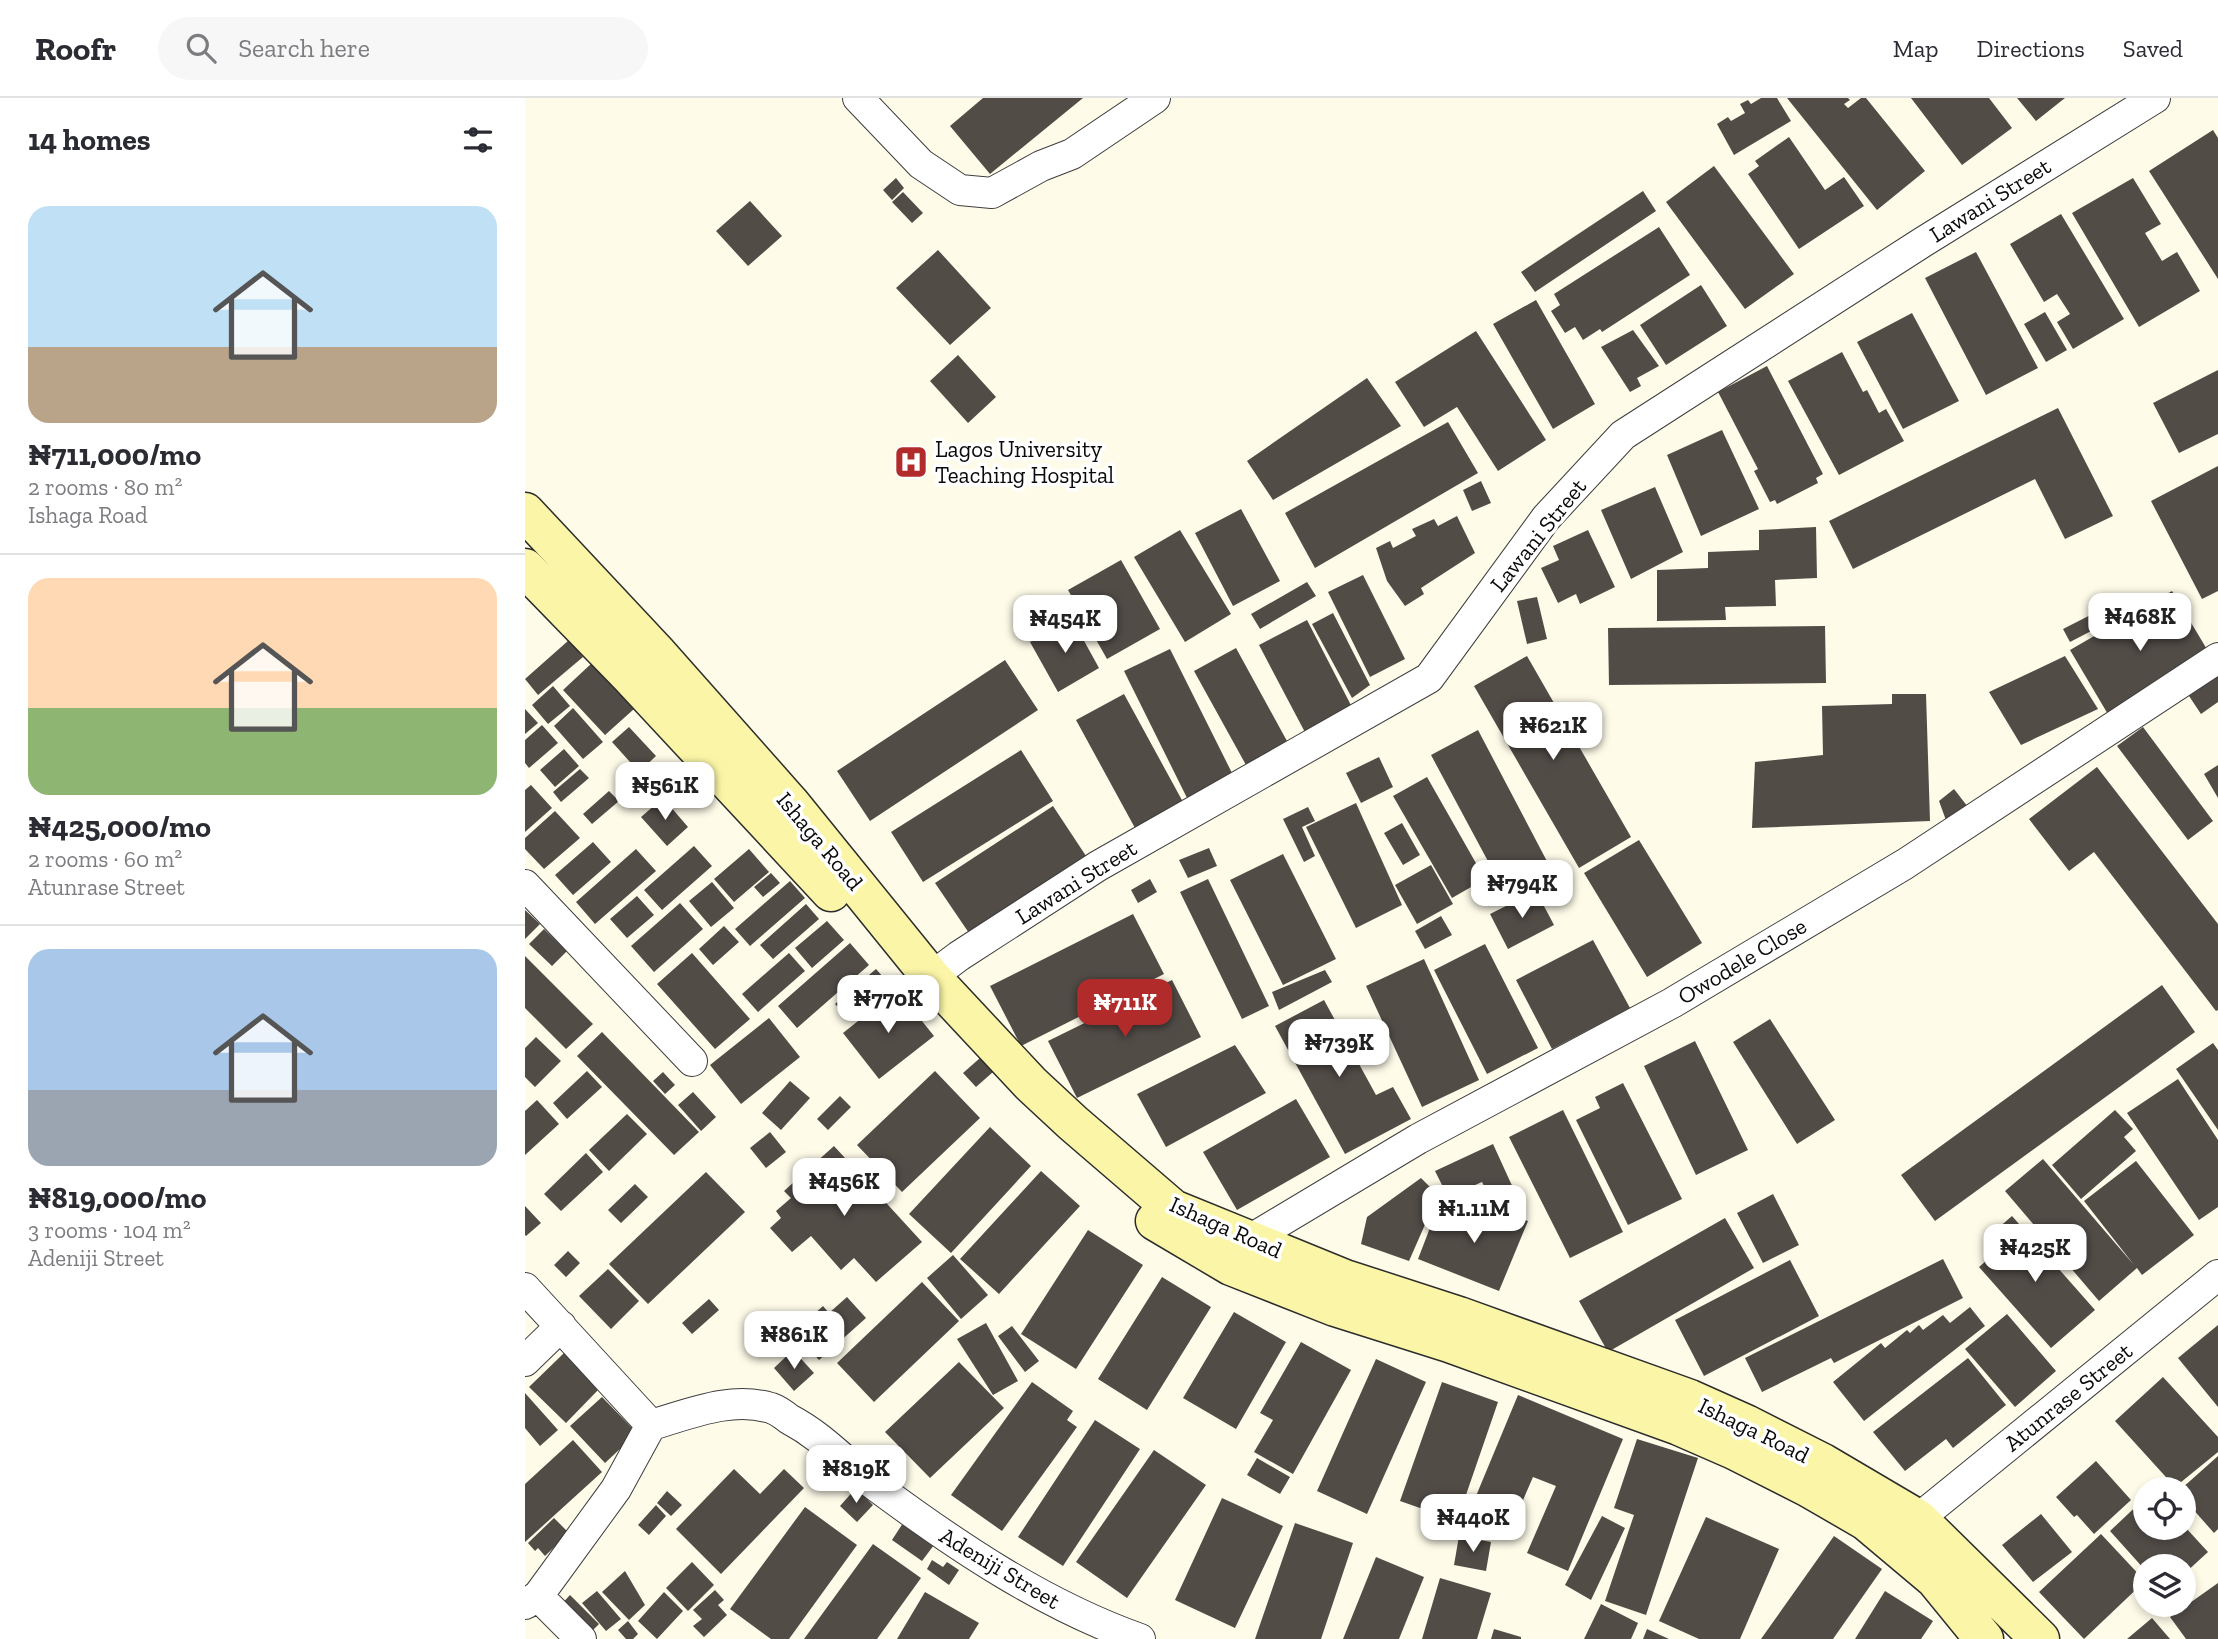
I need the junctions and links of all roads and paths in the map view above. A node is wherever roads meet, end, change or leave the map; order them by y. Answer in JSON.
{"nodes":[{"id":1,"x":858,"y":98,"type":"edge"},
{"id":2,"x":1155,"y":98,"type":"edge"},
{"id":3,"x":2155,"y":98,"type":"edge"},
{"id":4,"x":525,"y":512,"type":"edge"},
{"id":5,"x":525,"y":568,"type":"edge"},
{"id":6,"x":2218,"y":658,"type":"edge"},
{"id":7,"x":525,"y":885,"type":"edge"},
{"id":8,"x":931,"y":976,"type":"junction"},
{"id":9,"x":692,"y":1060,"type":"dead end"},
{"id":10,"x":1251,"y":1239,"type":"junction"},
{"id":11,"x":2218,"y":1275,"type":"edge"},
{"id":12,"x":525,"y":1288,"type":"edge"},
{"id":13,"x":561,"y":1326,"type":"junction"},
{"id":14,"x":525,"y":1361,"type":"edge"},
{"id":15,"x":651,"y":1425,"type":"junction"},
{"id":16,"x":1918,"y":1519,"type":"junction"},
{"id":17,"x":531,"y":1600,"type":"edge"},
{"id":18,"x":2011,"y":1611,"type":"junction"},
{"id":19,"x":1092,"y":1631,"type":"edge"},
{"id":20,"x":1977,"y":1637,"type":"edge"},
{"id":21,"x":581,"y":1639,"type":"edge"},
{"id":22,"x":1140,"y":1639,"type":"edge"},
{"id":23,"x":2040,"y":1639,"type":"edge"}],
"edges":[{"from":1,"to":2,"type":"street"},
{"from":3,"to":8,"type":"street","name":"Lawani Street"},
{"from":4,"to":8,"type":"main road","name":"Ishaga Road"},
{"from":5,"to":20,"type":"main road","name":"Ishaga Road"},
{"from":6,"to":10,"type":"street","name":"Owodele Close"},
{"from":7,"to":9,"type":"street"},
{"from":8,"to":10,"type":"main road","name":"Ishaga Road"},
{"from":10,"to":16,"type":"main road","name":"Ishaga Road"},
{"from":11,"to":16,"type":"street","name":"Atunrase Street"},
{"from":12,"to":13,"type":"street"},
{"from":13,"to":14,"type":"street"},
{"from":13,"to":15,"type":"street"},
{"from":15,"to":17,"type":"street"},
{"from":15,"to":19,"type":"street","name":"Adeniji Street"},
{"from":16,"to":18,"type":"main road","name":"Ishaga Road"},
{"from":17,"to":21,"type":"street"},
{"from":18,"to":20,"type":"street"},
{"from":18,"to":23,"type":"main road","name":"Ishaga Road"},
{"from":19,"to":22,"type":"street","name":"Adeniji Street"}]}
